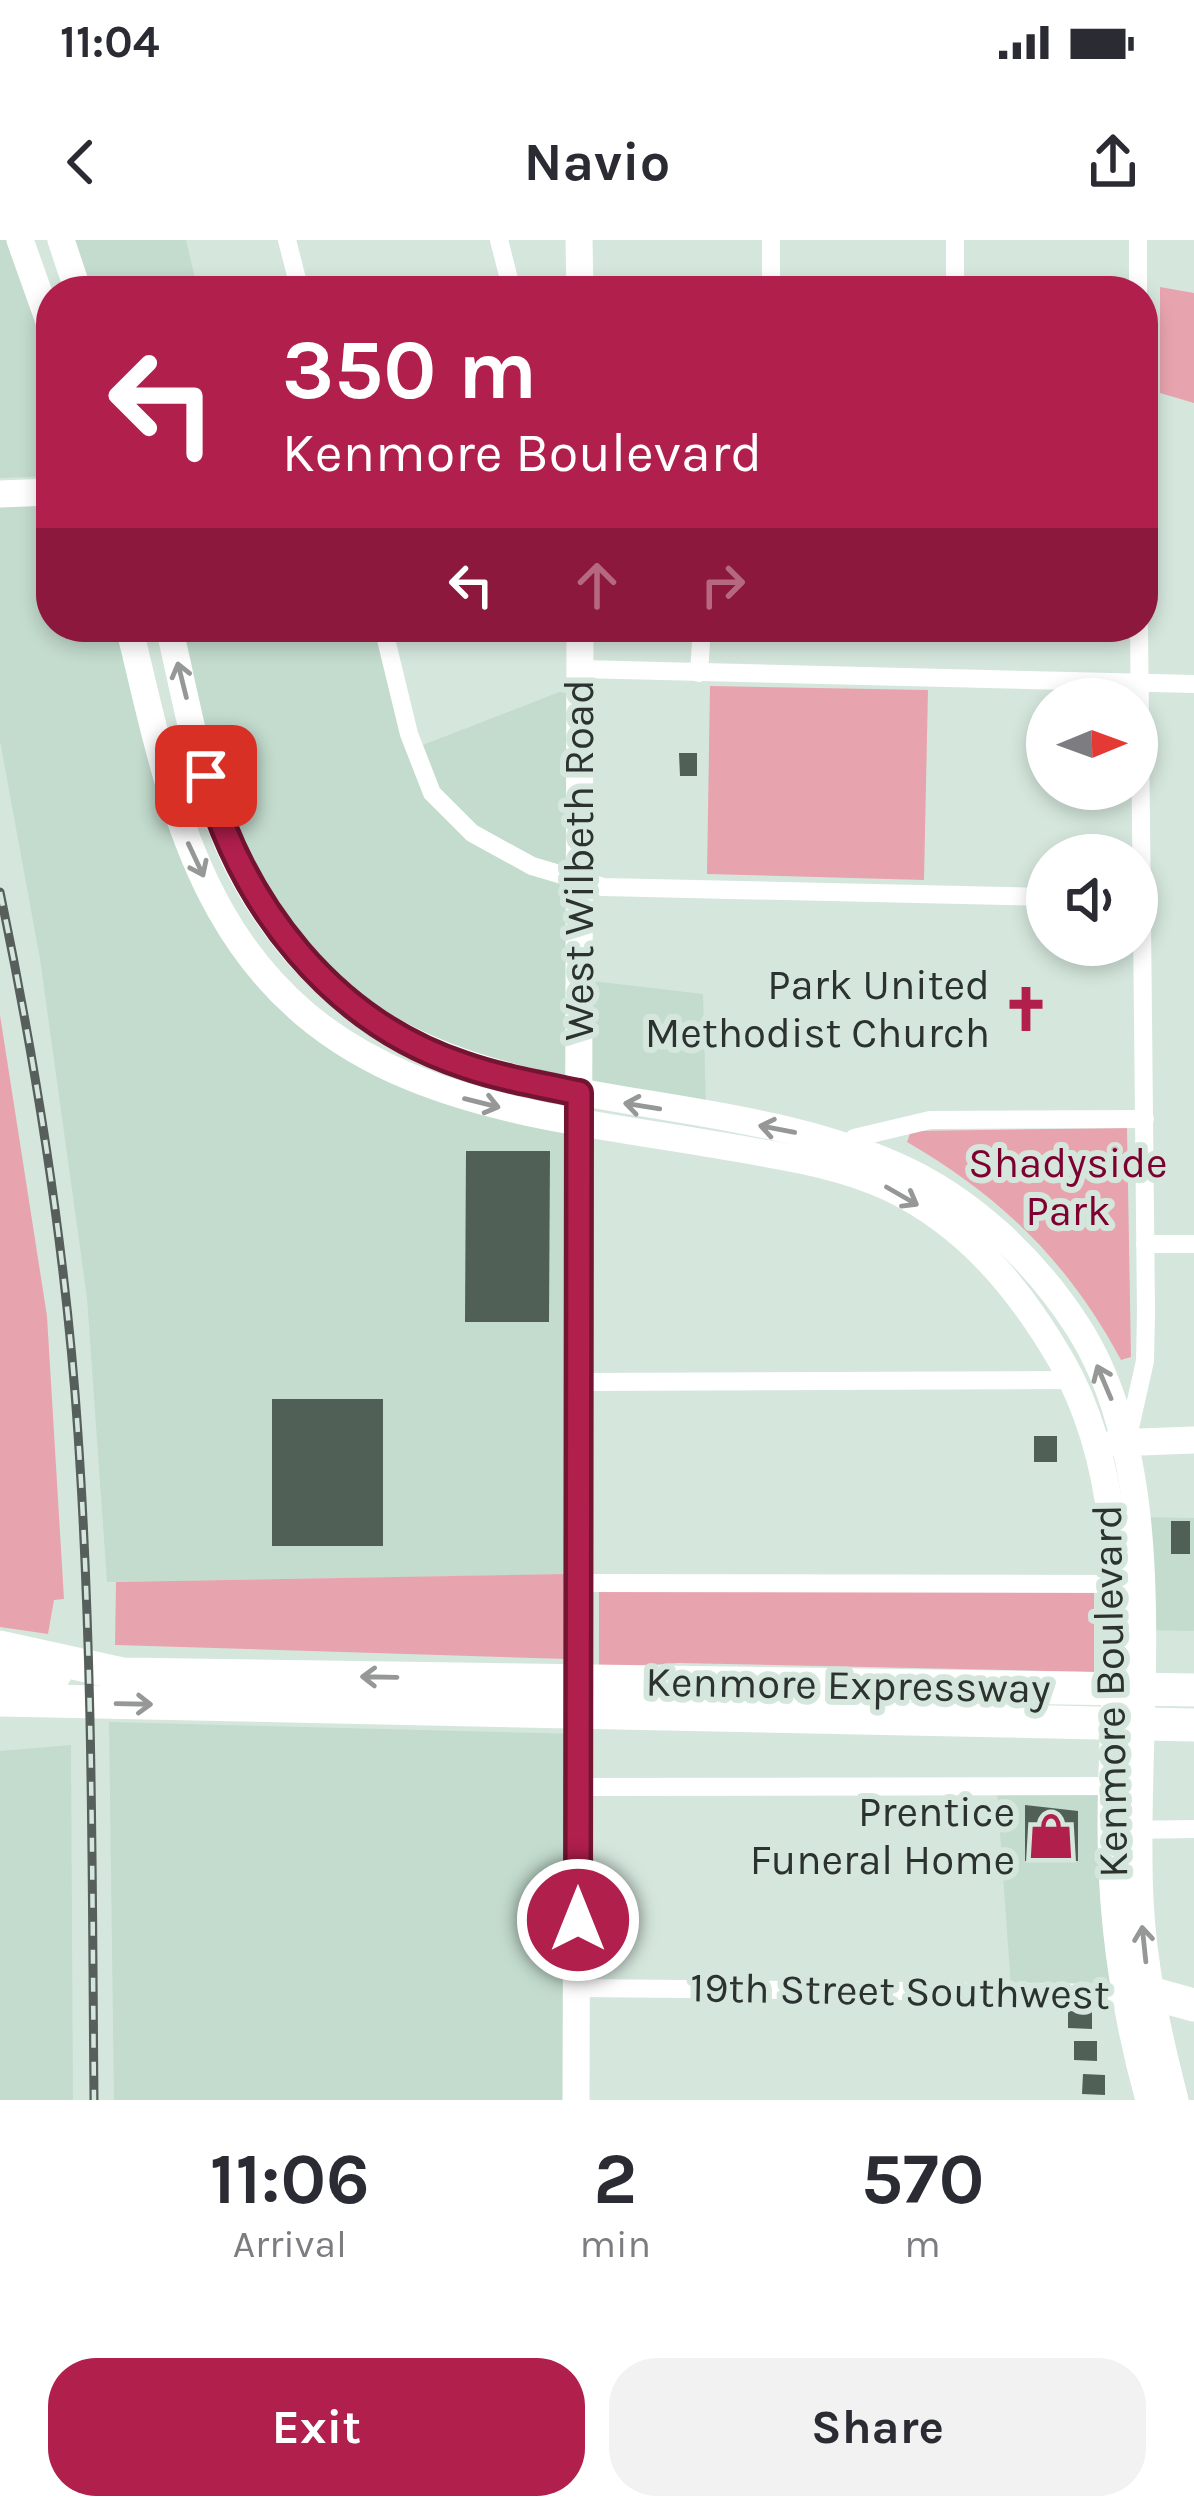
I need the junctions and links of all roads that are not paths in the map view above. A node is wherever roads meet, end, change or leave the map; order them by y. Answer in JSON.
{"nodes":[{"id":1,"x":20,"y":240,"type":"edge"},
{"id":2,"x":61,"y":240,"type":"edge"},
{"id":3,"x":287,"y":240,"type":"edge"},
{"id":4,"x":499,"y":240,"type":"edge"},
{"id":5,"x":579,"y":240,"type":"edge"},
{"id":6,"x":771,"y":240,"type":"edge"},
{"id":7,"x":955,"y":240,"type":"edge"},
{"id":8,"x":1138,"y":240,"type":"edge"},
{"id":9,"x":73,"y":276,"type":"edge"},
{"id":10,"x":296,"y":276,"type":"edge"},
{"id":11,"x":508,"y":276,"type":"edge"},
{"id":12,"x":580,"y":276,"type":"edge"},
{"id":13,"x":771,"y":276,"type":"edge"},
{"id":14,"x":955,"y":276,"type":"edge"},
{"id":15,"x":1138,"y":276,"type":"edge"},
{"id":16,"x":36,"y":284,"type":"edge"},
{"id":17,"x":36,"y":493,"type":"edge"},
{"id":18,"x":0,"y":494,"type":"edge"},
{"id":19,"x":133,"y":642,"type":"edge"},
{"id":20,"x":173,"y":642,"type":"edge"},
{"id":21,"x":387,"y":642,"type":"edge"},
{"id":22,"x":580,"y":642,"type":"edge"},
{"id":23,"x":701,"y":642,"type":"edge"},
{"id":24,"x":1139,"y":642,"type":"edge"},
{"id":25,"x":580,"y":669,"type":"junction"},
{"id":26,"x":699,"y":673,"type":"junction"},
{"id":27,"x":1139,"y":678,"type":"edge"},
{"id":28,"x":1026,"y":680,"type":"edge"},
{"id":29,"x":1158,"y":683,"type":"edge"},
{"id":30,"x":1194,"y":684,"type":"edge"},
{"id":31,"x":577,"y":879,"type":"junction"},
{"id":32,"x":1026,"y":897,"type":"edge"},
{"id":33,"x":1139,"y":966,"type":"edge"},
{"id":34,"x":579,"y":1093,"type":"junction"},
{"id":35,"x":1145,"y":1119,"type":"junction"},
{"id":36,"x":579,"y":1124,"type":"junction"},
{"id":37,"x":844,"y":1158,"type":"junction"},
{"id":38,"x":1145,"y":1244,"type":"junction"},
{"id":39,"x":1194,"y":1244,"type":"edge"},
{"id":40,"x":1071,"y":1380,"type":"junction"},
{"id":41,"x":580,"y":1382,"type":"junction"},
{"id":42,"x":1194,"y":1440,"type":"edge"},
{"id":43,"x":1127,"y":1441,"type":"junction"},
{"id":44,"x":1097,"y":1446,"type":"junction"},
{"id":45,"x":578,"y":1583,"type":"junction"},
{"id":46,"x":1125,"y":1584,"type":"junction"},
{"id":47,"x":0,"y":1647,"type":"edge"},
{"id":48,"x":0,"y":1674,"type":"edge"},
{"id":49,"x":53,"y":1679,"type":"junction"},
{"id":50,"x":214,"y":1690,"type":"junction"},
{"id":51,"x":1193,"y":1690,"type":"edge"},
{"id":52,"x":650,"y":1698,"type":"junction"},
{"id":53,"x":0,"y":1700,"type":"edge"},
{"id":54,"x":1193,"y":1726,"type":"edge"},
{"id":55,"x":1125,"y":1786,"type":"junction"},
{"id":56,"x":579,"y":1787,"type":"junction"},
{"id":57,"x":1194,"y":1829,"type":"edge"},
{"id":58,"x":1124,"y":1830,"type":"junction"},
{"id":59,"x":1194,"y":1987,"type":"edge"},
{"id":60,"x":577,"y":1988,"type":"junction"},
{"id":61,"x":1137,"y":1993,"type":"junction"},
{"id":62,"x":1194,"y":2005,"type":"edge"},
{"id":63,"x":575,"y":2100,"type":"edge"},
{"id":64,"x":1149,"y":2100,"type":"edge"},
{"id":65,"x":1175,"y":2100,"type":"edge"}],
"edges":[{"from":1,"to":16,"type":"main road"},
{"from":2,"to":9,"type":"main road"},
{"from":3,"to":10,"type":"street"},
{"from":4,"to":11,"type":"street"},
{"from":5,"to":12,"type":"main road"},
{"from":6,"to":13,"type":"street"},
{"from":7,"to":14,"type":"street"},
{"from":8,"to":15,"type":"street"},
{"from":17,"to":18,"type":"main road"},
{"from":19,"to":36,"type":"main road","name":"Kenmore Boulevard","one_way":true},
{"from":34,"to":20,"type":"main road","name":"Kenmore Boulevard","one_way":true},
{"from":21,"to":31,"type":"street"},
{"from":22,"to":25,"type":"main road","name":"West Wilbeth Road"},
{"from":23,"to":26,"type":"street"},
{"from":24,"to":27,"type":"street"},
{"from":25,"to":26,"type":"street"},
{"from":25,"to":31,"type":"main road","name":"West Wilbeth Road"},
{"from":26,"to":28,"type":"street"},
{"from":29,"to":30,"type":"street"},
{"from":31,"to":32,"type":"street"},
{"from":31,"to":34,"type":"main road","name":"West Wilbeth Road"},
{"from":33,"to":35,"type":"street"},
{"from":34,"to":36,"type":"main road","name":"West Wilbeth Road"},
{"from":37,"to":34,"type":"main road","name":"Kenmore Boulevard","one_way":true},
{"from":35,"to":37,"type":"street"},
{"from":35,"to":38,"type":"street"},
{"from":36,"to":37,"type":"main road","name":"Kenmore Boulevard"},
{"from":36,"to":41,"type":"main road","name":"West Wilbeth Road"},
{"from":37,"to":40,"type":"main road","name":"Kenmore Boulevard","one_way":true},
{"from":43,"to":37,"type":"main road","name":"Kenmore Boulevard","one_way":true},
{"from":38,"to":39,"type":"street"},
{"from":38,"to":43,"type":"street"},
{"from":40,"to":41,"type":"street"},
{"from":40,"to":44,"type":"main road","name":"Kenmore Boulevard"},
{"from":41,"to":45,"type":"main road","name":"West Wilbeth Road"},
{"from":42,"to":43,"type":"main road"},
{"from":43,"to":44,"type":"main road"},
{"from":43,"to":46,"type":"main road","name":"Kenmore Boulevard"},
{"from":44,"to":46,"type":"main road","name":"Kenmore Boulevard"},
{"from":45,"to":46,"type":"street"},
{"from":45,"to":56,"type":"main road","name":"West Wilbeth Road"},
{"from":46,"to":55,"type":"main road","name":"Kenmore Boulevard"},
{"from":47,"to":49,"type":"highway","name":"Kenmore Expressway"},
{"from":48,"to":49,"type":"highway"},
{"from":49,"to":50,"type":"highway","name":"Kenmore Expressway","one_way":true},
{"from":49,"to":50,"type":"highway","name":"Kenmore Expressway"},
{"from":49,"to":53,"type":"highway","name":"Kenmore Expressway"},
{"from":50,"to":52,"type":"highway","name":"Kenmore Expressway"},
{"from":51,"to":52,"type":"highway","name":"Kenmore Expressway"},
{"from":52,"to":54,"type":"highway","name":"Kenmore Expressway"},
{"from":55,"to":56,"type":"street"},
{"from":55,"to":58,"type":"main road","name":"Kenmore Boulevard"},
{"from":56,"to":60,"type":"main road","name":"West Wilbeth Road"},
{"from":57,"to":58,"type":"street"},
{"from":58,"to":61,"type":"main road","name":"Kenmore Boulevard"},
{"from":59,"to":61,"type":"highway"},
{"from":60,"to":61,"type":"street","name":"19th Street Southwest"},
{"from":60,"to":63,"type":"main road","name":"West Wilbeth Road"},
{"from":61,"to":62,"type":"highway"},
{"from":61,"to":64,"type":"main road","name":"Kenmore Boulevard"},
{"from":61,"to":65,"type":"main road","name":"Kenmore Boulevard"}]}
